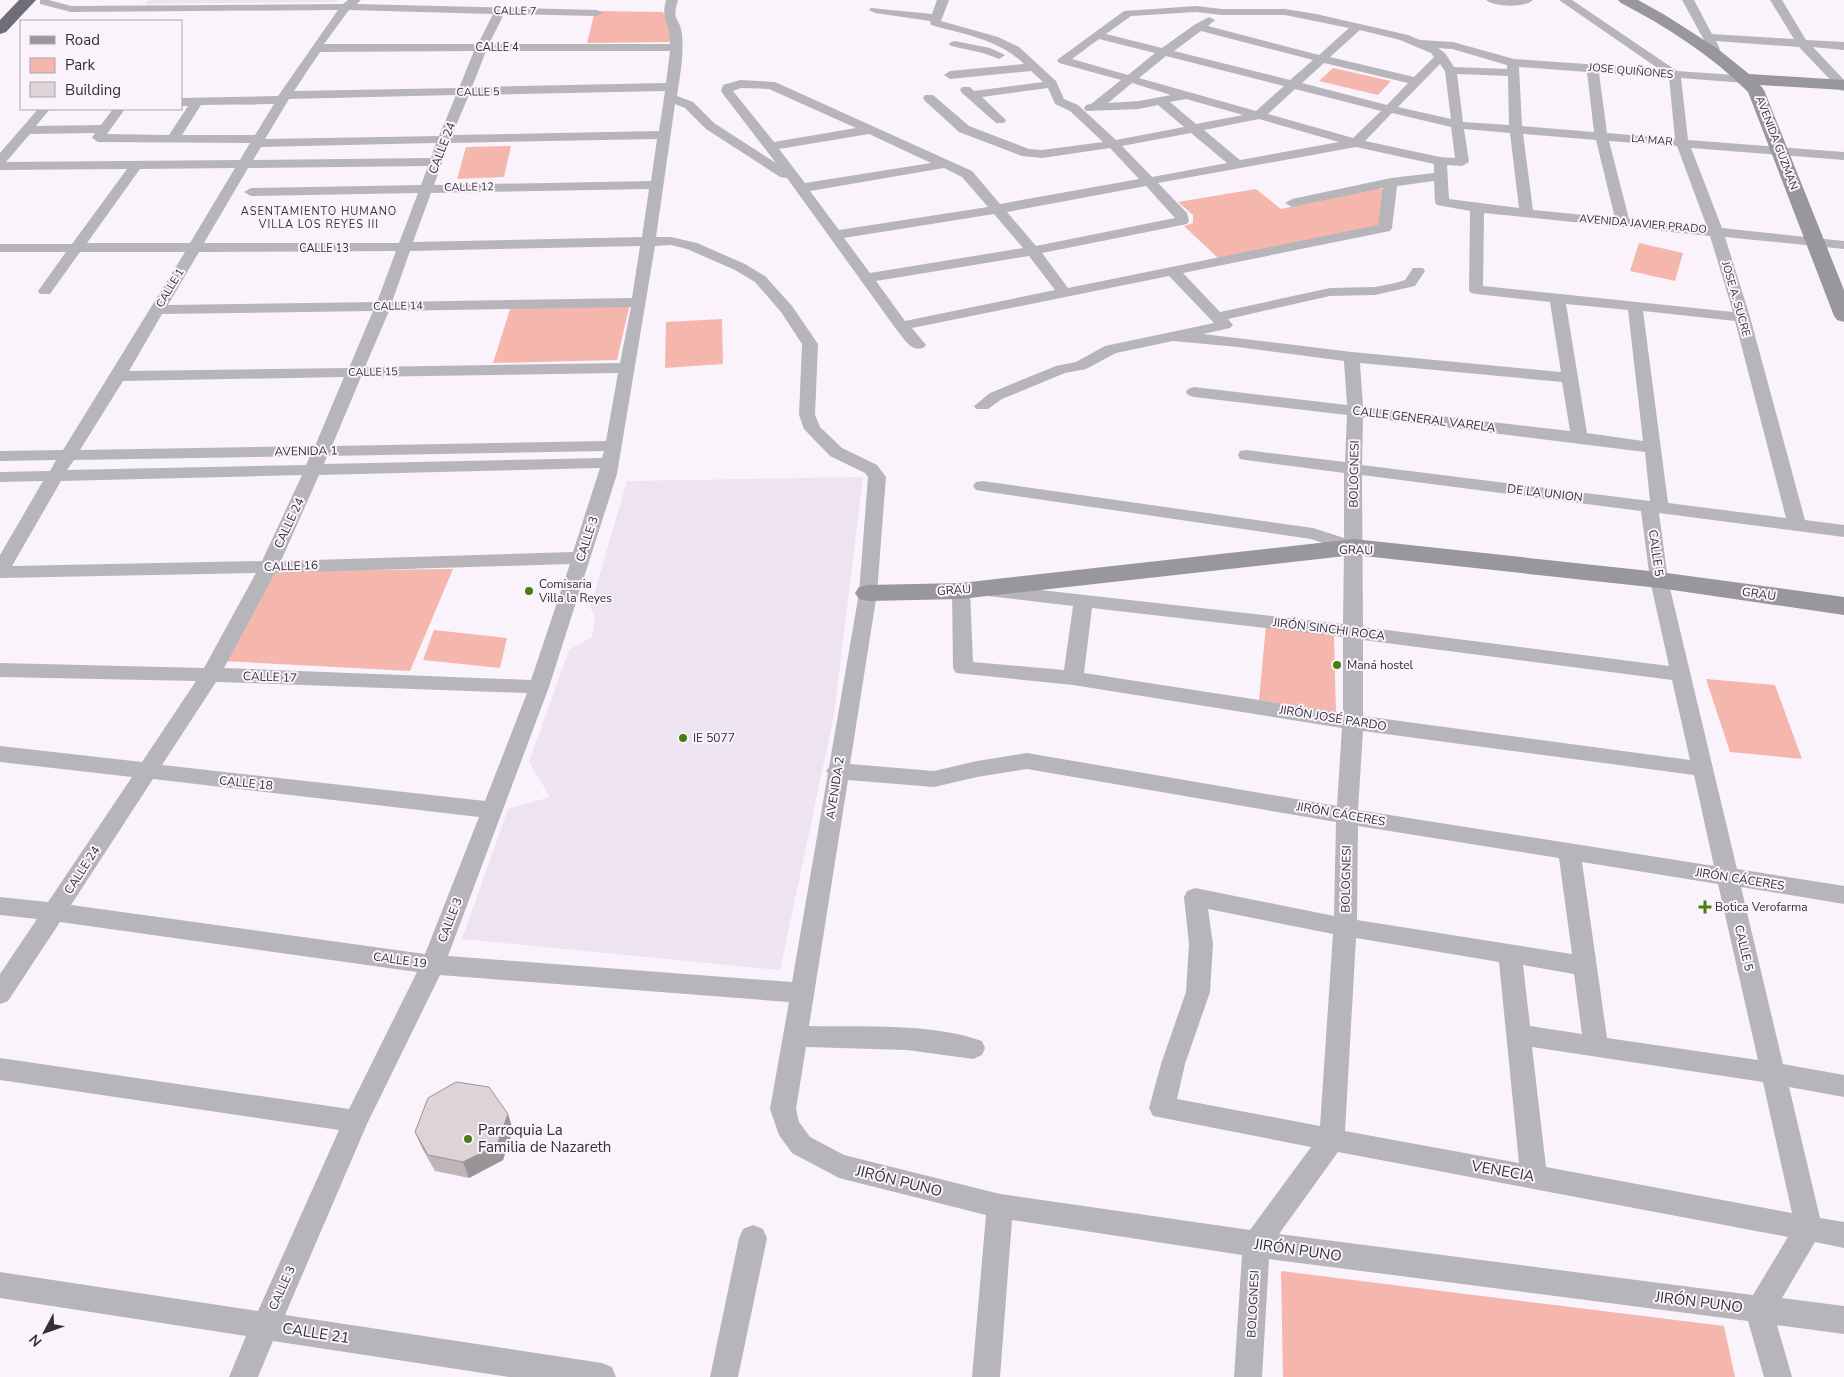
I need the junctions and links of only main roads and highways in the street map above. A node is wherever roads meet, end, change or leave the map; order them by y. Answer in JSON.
{"nodes":[{"id":1,"x":28,"y":0,"type":"edge"},
{"id":2,"x":45,"y":1,"type":"edge"},
{"id":3,"x":27,"y":20,"type":"edge"},
{"id":4,"x":20,"y":27,"type":"edge"},
{"id":5,"x":3,"y":36,"type":"edge"}],
"edges":[{"from":1,"to":5,"type":"highway"},
{"from":2,"to":3,"type":"highway"},
{"from":4,"to":5,"type":"highway"}]}
